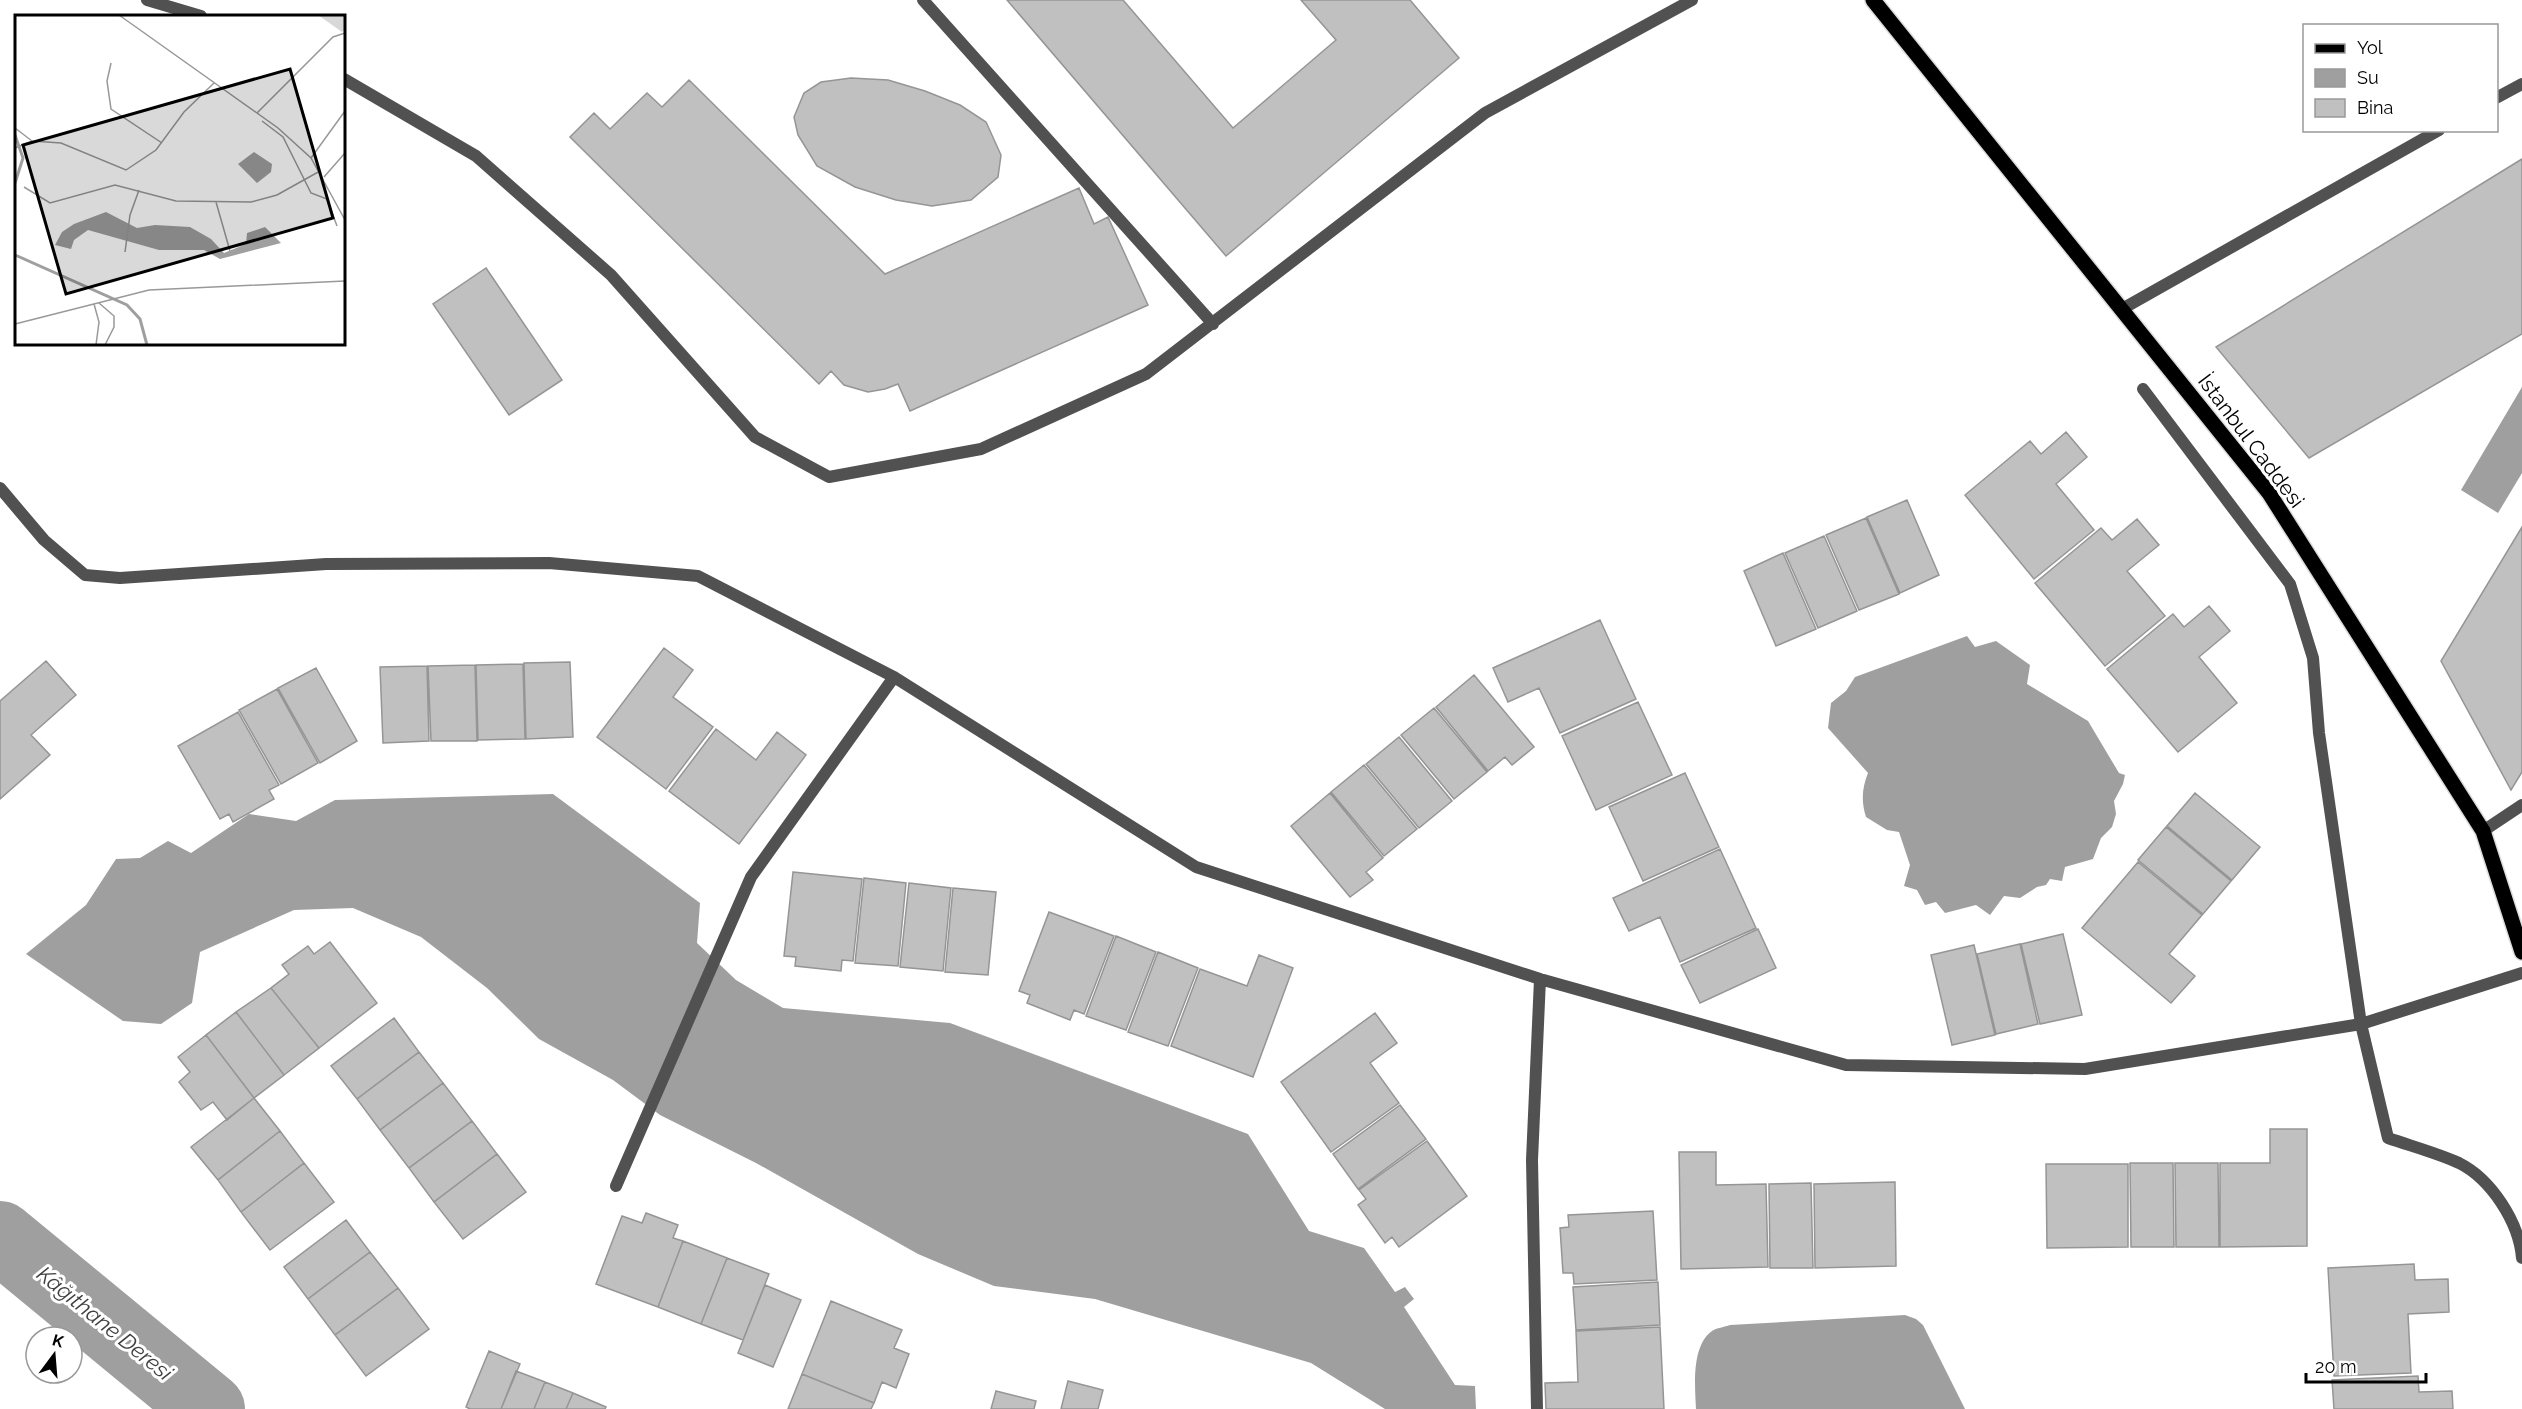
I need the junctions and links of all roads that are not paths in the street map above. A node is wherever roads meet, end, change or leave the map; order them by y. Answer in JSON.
{"nodes":[{"id":1,"x":147,"y":0,"type":"edge"},
{"id":2,"x":923,"y":0,"type":"edge"},
{"id":3,"x":1692,"y":0,"type":"edge"},
{"id":4,"x":1873,"y":0,"type":"edge"},
{"id":5,"x":198,"y":15,"type":"edge"},
{"id":6,"x":345,"y":80,"type":"edge"},
{"id":7,"x":2522,"y":84,"type":"edge"},
{"id":8,"x":2498,"y":97,"type":"edge"},
{"id":9,"x":2435,"y":132,"type":"edge"},
{"id":10,"x":2122,"y":309,"type":"junction"},
{"id":11,"x":1213,"y":324,"type":"junction"},
{"id":12,"x":2143,"y":389,"type":"dead end"},
{"id":13,"x":0,"y":488,"type":"edge"},
{"id":14,"x":894,"y":677,"type":"junction"},
{"id":15,"x":2522,"y":805,"type":"edge"},
{"id":16,"x":2484,"y":831,"type":"junction"},
{"id":17,"x":2522,"y":952,"type":"edge"},
{"id":18,"x":2522,"y":973,"type":"edge"},
{"id":19,"x":1540,"y":980,"type":"junction"},
{"id":20,"x":2361,"y":1024,"type":"junction"},
{"id":21,"x":616,"y":1186,"type":"dead end"},
{"id":22,"x":2522,"y":1258,"type":"edge"},
{"id":23,"x":1537,"y":1409,"type":"edge"}],
"edges":[{"from":1,"to":5,"type":"street"},
{"from":2,"to":11,"type":"street"},
{"from":3,"to":11,"type":"street"},
{"from":4,"to":10,"type":"main road","name":"İstanbul Caddesi"},
{"from":6,"to":11,"type":"street"},
{"from":7,"to":8,"type":"street"},
{"from":9,"to":10,"type":"street"},
{"from":10,"to":16,"type":"main road","name":"İstanbul Caddesi"},
{"from":12,"to":20,"type":"street"},
{"from":13,"to":14,"type":"street"},
{"from":14,"to":19,"type":"street"},
{"from":14,"to":21,"type":"street"},
{"from":15,"to":16,"type":"street"},
{"from":16,"to":17,"type":"main road","name":"İstanbul Caddesi"},
{"from":18,"to":20,"type":"street"},
{"from":19,"to":20,"type":"street"},
{"from":19,"to":23,"type":"street"},
{"from":20,"to":22,"type":"street"}]}
